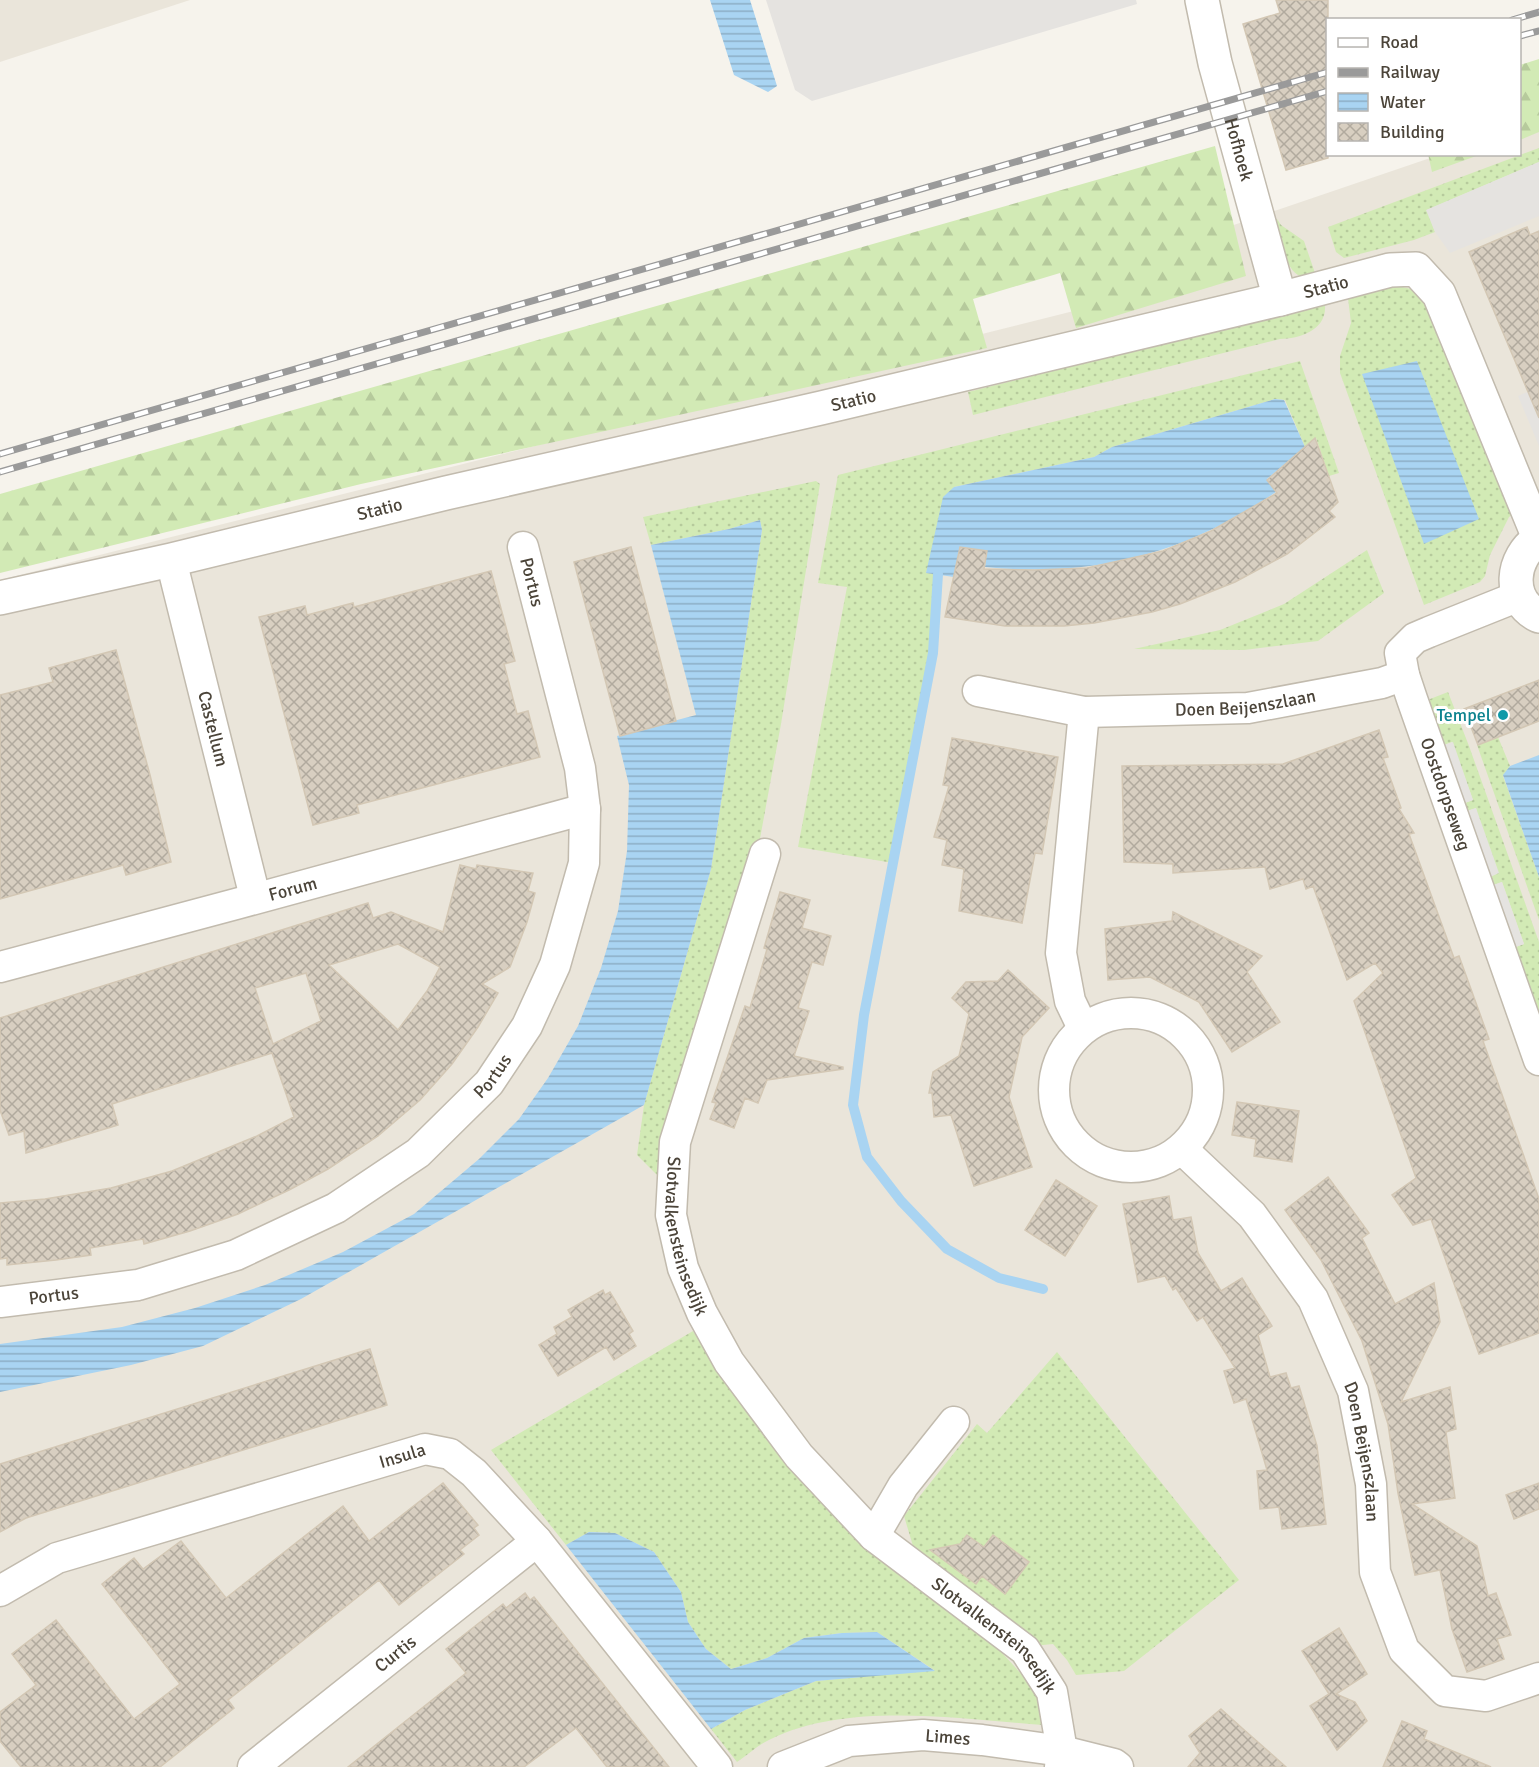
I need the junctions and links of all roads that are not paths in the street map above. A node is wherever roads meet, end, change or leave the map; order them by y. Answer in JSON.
{"nodes":[{"id":1,"x":1203,"y":0,"type":"edge"},
{"id":2,"x":1280,"y":299,"type":"junction"},
{"id":3,"x":1539,"y":539,"type":"edge"},
{"id":4,"x":523,"y":547,"type":"dead end"},
{"id":5,"x":171,"y":560,"type":"junction"},
{"id":6,"x":0,"y":598,"type":"edge"},
{"id":7,"x":1529,"y":606,"type":"edge"},
{"id":8,"x":1404,"y":675,"type":"junction"},
{"id":9,"x":978,"y":691,"type":"dead end"},
{"id":10,"x":1084,"y":712,"type":"junction"},
{"id":11,"x":585,"y":809,"type":"junction"},
{"id":12,"x":765,"y":854,"type":"dead end"},
{"id":13,"x":255,"y":897,"type":"junction"},
{"id":14,"x":0,"y":967,"type":"edge"},
{"id":15,"x":1083,"y":1028,"type":"junction"},
{"id":16,"x":1539,"y":1060,"type":"edge"},
{"id":17,"x":1182,"y":1149,"type":"junction"},
{"id":18,"x":0,"y":1302,"type":"edge"},
{"id":19,"x":954,"y":1422,"type":"dead end"},
{"id":20,"x":874,"y":1536,"type":"junction"},
{"id":21,"x":537,"y":1541,"type":"junction"},
{"id":22,"x":0,"y":1591,"type":"edge"},
{"id":23,"x":1539,"y":1678,"type":"edge"},
{"id":24,"x":1061,"y":1759,"type":"edge"},
{"id":25,"x":1116,"y":1766,"type":"edge"},
{"id":26,"x":253,"y":1767,"type":"edge"},
{"id":27,"x":717,"y":1767,"type":"edge"},
{"id":28,"x":783,"y":1767,"type":"edge"}],
"edges":[{"from":1,"to":2,"type":"street","name":"Hofhoek"},
{"from":2,"to":3,"type":"street","name":"Statio"},
{"from":2,"to":5,"type":"street","name":"Statio"},
{"from":3,"to":7,"type":"street"},
{"from":4,"to":11,"type":"street","name":"Portus"},
{"from":5,"to":6,"type":"street","name":"Statio"},
{"from":5,"to":13,"type":"street","name":"Castellum"},
{"from":7,"to":8,"type":"street","name":"Oostdorpseweg"},
{"from":8,"to":10,"type":"street","name":"Doen Beijenszlaan"},
{"from":8,"to":16,"type":"street","name":"Oostdorpseweg"},
{"from":9,"to":10,"type":"street","name":"Doen Beijenszlaan"},
{"from":10,"to":15,"type":"street"},
{"from":11,"to":13,"type":"street","name":"Forum"},
{"from":11,"to":18,"type":"street","name":"Portus"},
{"from":12,"to":20,"type":"street","name":"Slotvalkensteinsedijk"},
{"from":13,"to":14,"type":"street","name":"Forum"},
{"from":15,"to":17,"type":"street"},
{"from":15,"to":17,"type":"street"},
{"from":17,"to":23,"type":"street","name":"Doen Beijenszlaan"},
{"from":19,"to":20,"type":"street"},
{"from":20,"to":24,"type":"street","name":"Slotvalkensteinsedijk"},
{"from":21,"to":22,"type":"street","name":"Insula"},
{"from":21,"to":26,"type":"street","name":"Curtis"},
{"from":21,"to":27,"type":"street","name":"Insula"},
{"from":24,"to":25,"type":"street","name":"Limes"},
{"from":24,"to":28,"type":"street","name":"Limes"}]}
